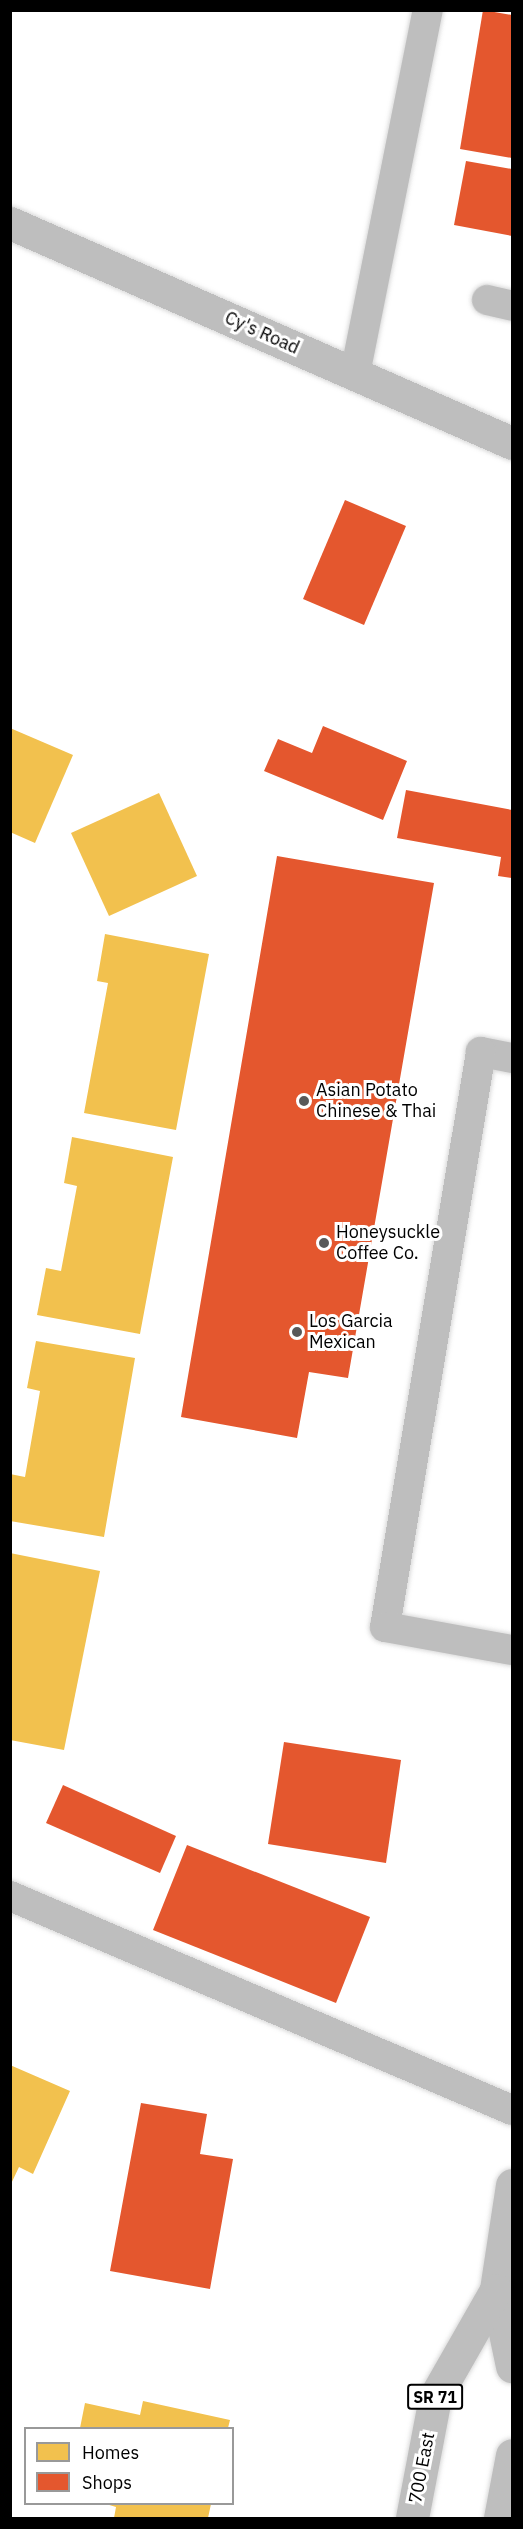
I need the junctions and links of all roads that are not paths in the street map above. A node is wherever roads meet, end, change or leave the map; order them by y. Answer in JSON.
{"nodes":[{"id":1,"x":428,"y":10,"type":"edge"},
{"id":2,"x":10,"y":223,"type":"edge"},
{"id":3,"x":355,"y":374,"type":"junction"},
{"id":4,"x":513,"y":444,"type":"edge"},
{"id":5,"x":513,"y":1058,"type":"edge"},
{"id":6,"x":513,"y":1650,"type":"edge"},
{"id":7,"x":10,"y":1896,"type":"edge"},
{"id":8,"x":513,"y":2110,"type":"edge"},
{"id":9,"x":513,"y":2185,"type":"edge"},
{"id":10,"x":496,"y":2290,"type":"junction"},
{"id":11,"x":513,"y":2367,"type":"edge"},
{"id":12,"x":513,"y":2455,"type":"edge"},
{"id":13,"x":412,"y":2518,"type":"edge"},
{"id":14,"x":501,"y":2518,"type":"edge"}],
"edges":[{"from":1,"to":3,"type":"lane"},
{"from":2,"to":3,"type":"street","name":"Cy's Road"},
{"from":3,"to":4,"type":"street","name":"Cy's Road"},
{"from":5,"to":6,"type":"lane"},
{"from":7,"to":8,"type":"lane"},
{"from":9,"to":10,"type":"street","name":"700 East","number":"SR 71"},
{"from":10,"to":11,"type":"street","name":"700 East","number":"SR 71"},
{"from":10,"to":13,"type":"street","name":"700 East","number":"SR 71"},
{"from":12,"to":14,"type":"street"}]}
